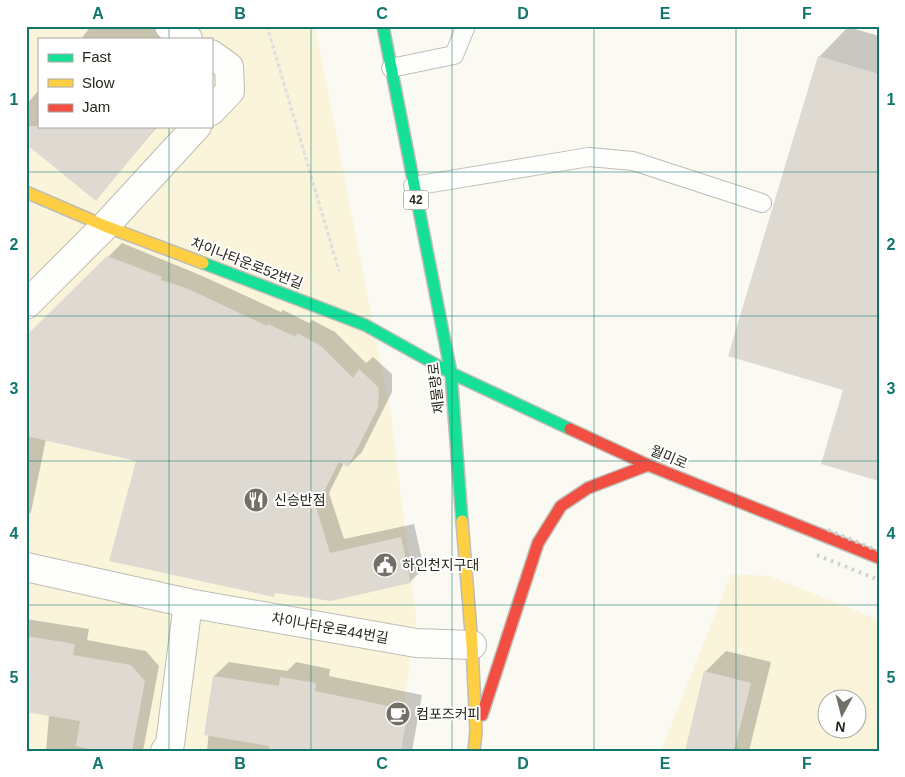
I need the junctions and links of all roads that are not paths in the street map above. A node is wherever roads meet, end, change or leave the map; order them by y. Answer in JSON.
{"nodes":[{"id":1,"x":169,"y":26,"type":"edge"},
{"id":2,"x":383,"y":26,"type":"edge"},
{"id":3,"x":466,"y":26,"type":"edge"},
{"id":4,"x":187,"y":38,"type":"edge"},
{"id":5,"x":212,"y":55,"type":"edge"},
{"id":6,"x":391,"y":68,"type":"junction"},
{"id":7,"x":212,"y":110,"type":"edge"},
{"id":8,"x":195,"y":128,"type":"edge"},
{"id":9,"x":413,"y":186,"type":"junction"},
{"id":10,"x":26,"y":192,"type":"edge"},
{"id":11,"x":762,"y":203,"type":"dead end"},
{"id":12,"x":105,"y":226,"type":"junction"},
{"id":13,"x":26,"y":306,"type":"edge"},
{"id":14,"x":451,"y":373,"type":"junction"},
{"id":15,"x":648,"y":465,"type":"junction"},
{"id":16,"x":879,"y":558,"type":"edge"},
{"id":17,"x":26,"y":567,"type":"edge"},
{"id":18,"x":188,"y":603,"type":"junction"},
{"id":19,"x":472,"y":646,"type":"junction"},
{"id":20,"x":476,"y":731,"type":"junction"},
{"id":21,"x":165,"y":751,"type":"edge"},
{"id":22,"x":474,"y":751,"type":"edge"}],
"edges":[{"from":1,"to":4,"type":"street"},
{"from":2,"to":6,"type":"main road","name":"제물량로","number":"42"},
{"from":3,"to":6,"type":"lane"},
{"from":5,"to":7,"type":"street"},
{"from":6,"to":9,"type":"main road","name":"제물량로","number":"42"},
{"from":8,"to":12,"type":"street"},
{"from":9,"to":11,"type":"lane"},
{"from":9,"to":14,"type":"main road","name":"제물량로","number":"42"},
{"from":10,"to":12,"type":"main road","name":"차이나타운로52번길"},
{"from":12,"to":13,"type":"street"},
{"from":12,"to":14,"type":"main road","name":"차이나타운로52번길"},
{"from":14,"to":15,"type":"main road","name":"월미로"},
{"from":14,"to":19,"type":"main road","name":"제물량로"},
{"from":15,"to":16,"type":"main road","name":"월미로"},
{"from":15,"to":20,"type":"main road"},
{"from":17,"to":18,"type":"street","name":"차이나타운로44번길"},
{"from":18,"to":19,"type":"street","name":"차이나타운로44번길"},
{"from":18,"to":21,"type":"street"},
{"from":19,"to":20,"type":"main road","name":"제물량로"},
{"from":20,"to":22,"type":"main road","name":"제물량로"}]}
